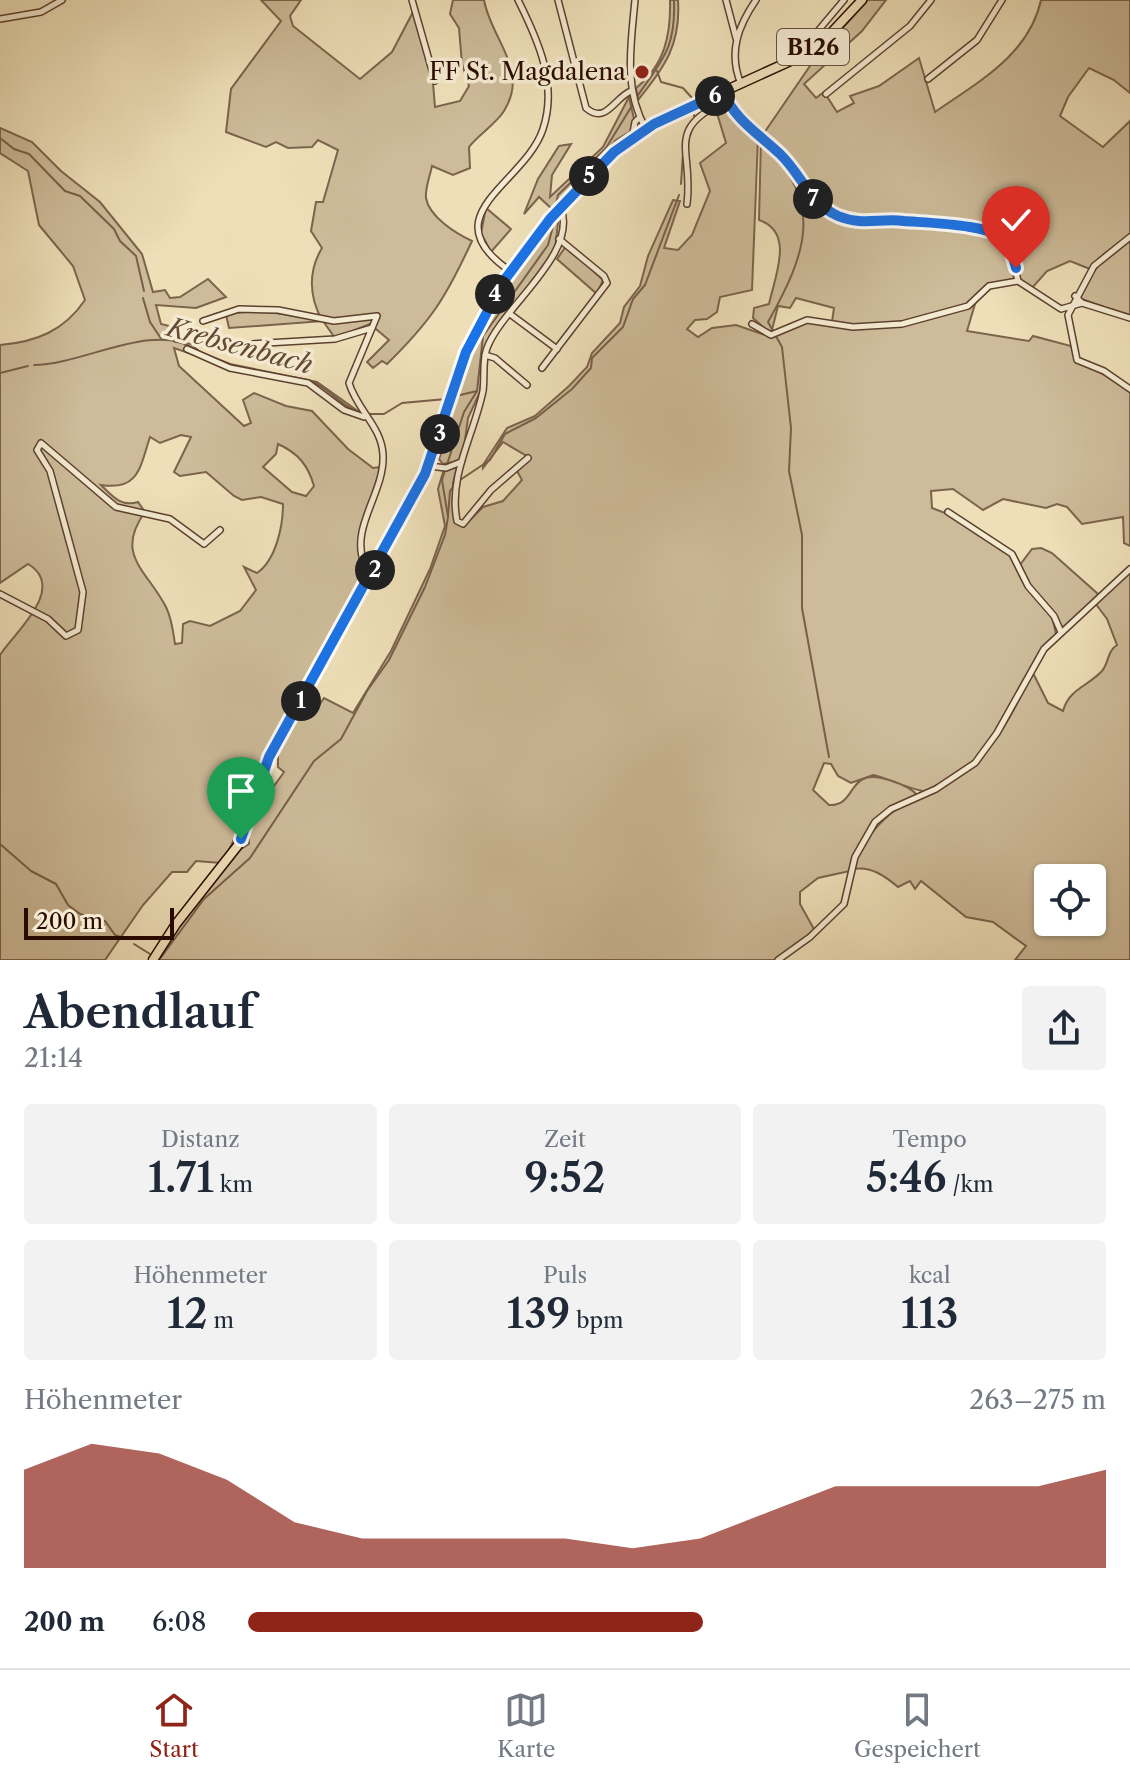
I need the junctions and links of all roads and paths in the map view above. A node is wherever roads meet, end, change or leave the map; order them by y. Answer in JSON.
{"nodes":[{"id":1,"x":62,"y":0,"type":"edge"},
{"id":2,"x":412,"y":0,"type":"edge"},
{"id":3,"x":518,"y":0,"type":"edge"},
{"id":4,"x":558,"y":0,"type":"edge"},
{"id":5,"x":635,"y":0,"type":"edge"},
{"id":6,"x":726,"y":0,"type":"edge"},
{"id":7,"x":756,"y":0,"type":"edge"},
{"id":8,"x":844,"y":0,"type":"edge"},
{"id":9,"x":861,"y":0,"type":"edge"},
{"id":10,"x":931,"y":0,"type":"edge"},
{"id":11,"x":1002,"y":0,"type":"edge"},
{"id":12,"x":729,"y":13,"type":"junction"},
{"id":13,"x":746,"y":15,"type":"junction"},
{"id":14,"x":0,"y":19,"type":"edge"},
{"id":15,"x":812,"y":38,"type":"dead end"},
{"id":16,"x":736,"y":39,"type":"junction"},
{"id":17,"x":928,"y":79,"type":"dead end"},
{"id":18,"x":435,"y":81,"type":"dead end"},
{"id":19,"x":741,"y":84,"type":"junction"},
{"id":20,"x":632,"y":93,"type":"junction"},
{"id":21,"x":826,"y":94,"type":"dead end"},
{"id":22,"x":725,"y":96,"type":"junction"},
{"id":23,"x":639,"y":118,"type":"junction"},
{"id":24,"x":646,"y":129,"type":"junction"},
{"id":25,"x":632,"y":138,"type":"junction"},
{"id":26,"x":687,"y":204,"type":"dead end"},
{"id":27,"x":559,"y":209,"type":"junction"},
{"id":28,"x":1130,"y":237,"type":"edge"},
{"id":29,"x":559,"y":239,"type":"junction"},
{"id":30,"x":510,"y":271,"type":"junction"},
{"id":31,"x":1018,"y":281,"type":"junction"},
{"id":32,"x":1075,"y":296,"type":"junction"},
{"id":33,"x":1082,"y":303,"type":"junction"},
{"id":34,"x":1068,"y":310,"type":"junction"},
{"id":35,"x":510,"y":314,"type":"junction"},
{"id":36,"x":1130,"y":318,"type":"edge"},
{"id":37,"x":203,"y":321,"type":"dead end"},
{"id":38,"x":752,"y":324,"type":"dead end"},
{"id":39,"x":372,"y":328,"type":"junction"},
{"id":40,"x":234,"y":345,"type":"dead end"},
{"id":41,"x":187,"y":349,"type":"dead end"},
{"id":42,"x":557,"y":349,"type":"junction"},
{"id":43,"x":485,"y":355,"type":"junction"},
{"id":44,"x":542,"y":368,"type":"dead end"},
{"id":45,"x":527,"y":385,"type":"dead end"},
{"id":46,"x":1130,"y":389,"type":"edge"},
{"id":47,"x":363,"y":414,"type":"junction"},
{"id":48,"x":528,"y":458,"type":"dead end"},
{"id":49,"x":462,"y":461,"type":"junction"},
{"id":50,"x":429,"y":466,"type":"junction"},
{"id":51,"x":948,"y":512,"type":"dead end"},
{"id":52,"x":220,"y":530,"type":"dead end"},
{"id":53,"x":1130,"y":569,"type":"edge"},
{"id":54,"x":375,"y":570,"type":"junction"},
{"id":55,"x":0,"y":594,"type":"edge"},
{"id":56,"x":1061,"y":632,"type":"junction"},
{"id":57,"x":153,"y":960,"type":"edge"},
{"id":58,"x":778,"y":960,"type":"edge"}],
"edges":[{"from":1,"to":14,"type":"street"},
{"from":2,"to":18,"type":"street"},
{"from":3,"to":30,"type":"street"},
{"from":4,"to":20,"type":"street"},
{"from":5,"to":20,"type":"street"},
{"from":6,"to":12,"type":"street"},
{"from":7,"to":13,"type":"street"},
{"from":8,"to":15,"type":"street"},
{"from":9,"to":19,"type":"main road","number":"B126"},
{"from":10,"to":21,"type":"street"},
{"from":11,"to":17,"type":"street"},
{"from":12,"to":13,"type":"street"},
{"from":12,"to":16,"type":"street"},
{"from":13,"to":16,"type":"street"},
{"from":16,"to":19,"type":"street"},
{"from":19,"to":22,"type":"main road","number":"B126"},
{"from":20,"to":23,"type":"street"},
{"from":22,"to":24,"type":"main road","number":"B126"},
{"from":22,"to":26,"type":"street"},
{"from":22,"to":31,"type":"street"},
{"from":23,"to":24,"type":"street"},
{"from":23,"to":25,"type":"street"},
{"from":24,"to":25,"type":"main road","number":"B126"},
{"from":25,"to":27,"type":"main road","number":"B126"},
{"from":27,"to":29,"type":"street"},
{"from":27,"to":30,"type":"main road","number":"B126"},
{"from":28,"to":32,"type":"street"},
{"from":29,"to":35,"type":"street"},
{"from":29,"to":42,"type":"street"},
{"from":30,"to":50,"type":"main road","number":"B126"},
{"from":31,"to":34,"type":"street"},
{"from":31,"to":38,"type":"street"},
{"from":32,"to":33,"type":"street"},
{"from":32,"to":34,"type":"street"},
{"from":33,"to":34,"type":"street"},
{"from":33,"to":36,"type":"street"},
{"from":34,"to":46,"type":"street"},
{"from":35,"to":42,"type":"street"},
{"from":35,"to":43,"type":"street"},
{"from":37,"to":39,"type":"street"},
{"from":39,"to":40,"type":"street"},
{"from":39,"to":47,"type":"street"},
{"from":41,"to":47,"type":"street"},
{"from":42,"to":44,"type":"street"},
{"from":43,"to":45,"type":"street"},
{"from":43,"to":49,"type":"street"},
{"from":47,"to":54,"type":"street"},
{"from":48,"to":49,"type":"street"},
{"from":49,"to":50,"type":"street"},
{"from":50,"to":54,"type":"main road","number":"B126"},
{"from":51,"to":56,"type":"street"},
{"from":52,"to":55,"type":"street"},
{"from":53,"to":56,"type":"street"},
{"from":54,"to":57,"type":"main road","number":"B126"},
{"from":56,"to":58,"type":"street"}]}
